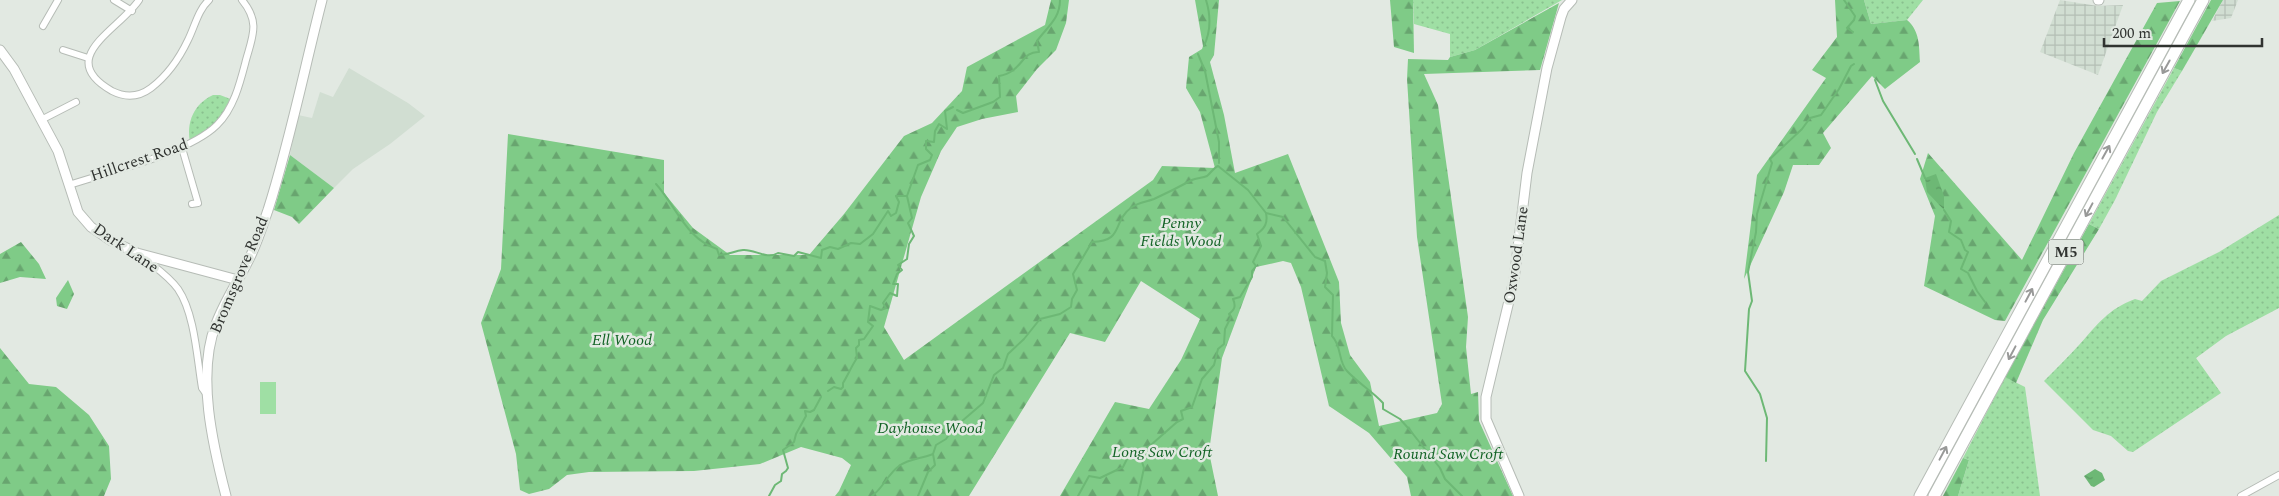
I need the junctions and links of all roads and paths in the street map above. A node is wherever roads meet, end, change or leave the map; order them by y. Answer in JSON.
{"nodes":[{"id":1,"x":58,"y":0,"type":"edge"},
{"id":2,"x":114,"y":0,"type":"edge"},
{"id":3,"x":139,"y":0,"type":"edge"},
{"id":4,"x":210,"y":0,"type":"edge"},
{"id":5,"x":242,"y":0,"type":"edge"},
{"id":6,"x":322,"y":0,"type":"edge"},
{"id":7,"x":1572,"y":0,"type":"edge"},
{"id":8,"x":2189,"y":0,"type":"edge"},
{"id":9,"x":2201,"y":5,"type":"edge"},
{"id":10,"x":132,"y":11,"type":"junction"},
{"id":11,"x":43,"y":26,"type":"dead end"},
{"id":12,"x":0,"y":50,"type":"edge"},
{"id":13,"x":63,"y":50,"type":"dead end"},
{"id":14,"x":88,"y":58,"type":"junction"},
{"id":15,"x":76,"y":102,"type":"dead end"},
{"id":16,"x":41,"y":120,"type":"junction"},
{"id":17,"x":182,"y":148,"type":"junction"},
{"id":18,"x":69,"y":185,"type":"junction"},
{"id":19,"x":192,"y":204,"type":"dead end"},
{"id":20,"x":137,"y":253,"type":"junction"},
{"id":21,"x":238,"y":280,"type":"junction"},
{"id":22,"x":208,"y":398,"type":"junction"},
{"id":23,"x":2279,"y":474,"type":"edge"},
{"id":24,"x":226,"y":496,"type":"edge"},
{"id":25,"x":1519,"y":496,"type":"edge"},
{"id":26,"x":1920,"y":496,"type":"edge"},
{"id":27,"x":1934,"y":496,"type":"edge"},
{"id":28,"x":2241,"y":496,"type":"edge"}],
"edges":[{"from":1,"to":11,"type":"street"},
{"from":2,"to":10,"type":"street"},
{"from":3,"to":10,"type":"street"},
{"from":4,"to":14,"type":"street"},
{"from":5,"to":17,"type":"street","name":"Hillcrest Road"},
{"from":6,"to":21,"type":"street","name":"Bromsgrove Road"},
{"from":7,"to":25,"type":"street","name":"Oxwood Lane"},
{"from":26,"to":8,"type":"highway","number":"M5","one_way":true},
{"from":9,"to":27,"type":"highway","number":"M5","one_way":true},
{"from":10,"to":14,"type":"street"},
{"from":12,"to":16,"type":"street","name":"Dark Lane"},
{"from":13,"to":14,"type":"street"},
{"from":15,"to":16,"type":"street"},
{"from":16,"to":18,"type":"street","name":"Dark Lane"},
{"from":17,"to":18,"type":"street","name":"Hillcrest Road"},
{"from":17,"to":19,"type":"street"},
{"from":18,"to":20,"type":"street","name":"Dark Lane"},
{"from":20,"to":21,"type":"street"},
{"from":20,"to":22,"type":"street","name":"Dark Lane"},
{"from":21,"to":22,"type":"street","name":"Bromsgrove Road"},
{"from":22,"to":24,"type":"street","name":"Bromsgrove Road"},
{"from":23,"to":28,"type":"street"}]}
